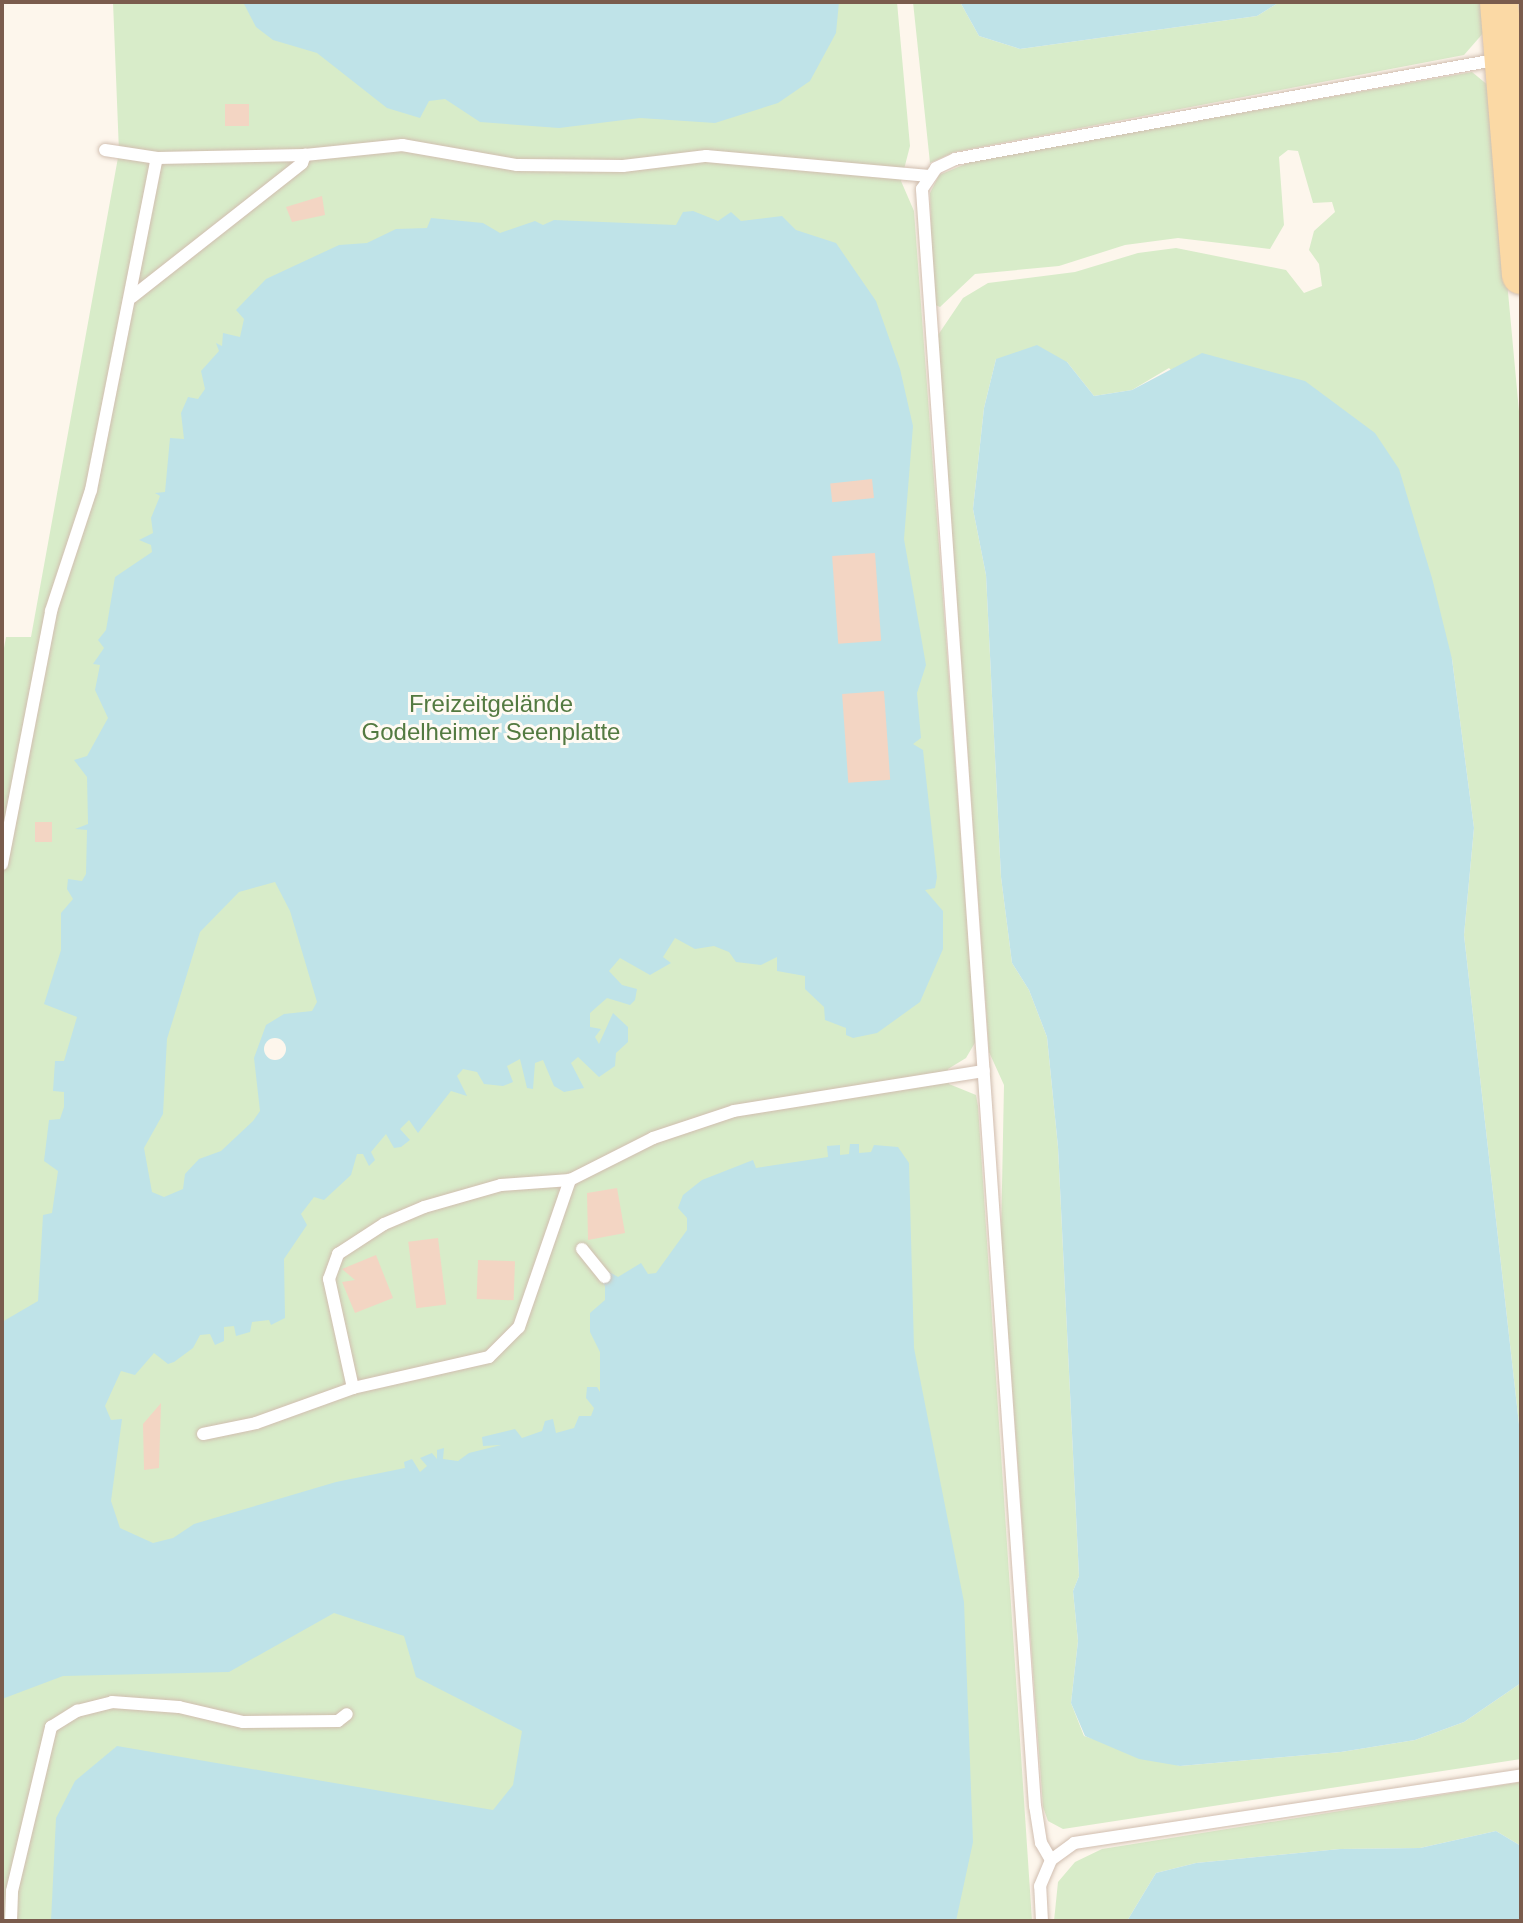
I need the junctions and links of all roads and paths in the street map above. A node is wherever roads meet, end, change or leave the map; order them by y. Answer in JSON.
{"nodes":[{"id":1,"x":1499,"y":2,"type":"edge"},
{"id":2,"x":1503,"y":59,"type":"junction"},
{"id":3,"x":105,"y":150,"type":"dead end"},
{"id":4,"x":305,"y":155,"type":"junction"},
{"id":5,"x":157,"y":158,"type":"junction"},
{"id":6,"x":929,"y":176,"type":"junction"},
{"id":7,"x":1521,"y":275,"type":"edge"},
{"id":8,"x":132,"y":297,"type":"junction"},
{"id":9,"x":2,"y":864,"type":"edge"},
{"id":10,"x":984,"y":1071,"type":"junction"},
{"id":11,"x":570,"y":1180,"type":"junction"},
{"id":12,"x":582,"y":1249,"type":"dead end"},
{"id":13,"x":605,"y":1277,"type":"dead end"},
{"id":14,"x":353,"y":1388,"type":"junction"},
{"id":15,"x":203,"y":1434,"type":"dead end"},
{"id":16,"x":347,"y":1714,"type":"dead end"},
{"id":17,"x":1521,"y":1775,"type":"edge"},
{"id":18,"x":1051,"y":1860,"type":"junction"},
{"id":19,"x":11,"y":1921,"type":"edge"},
{"id":20,"x":1042,"y":1921,"type":"edge"}],
"edges":[{"from":1,"to":2,"type":"main road"},
{"from":2,"to":6,"type":"lane"},
{"from":2,"to":7,"type":"main road"},
{"from":3,"to":5,"type":"lane"},
{"from":4,"to":5,"type":"lane"},
{"from":4,"to":6,"type":"lane"},
{"from":4,"to":8,"type":"lane"},
{"from":5,"to":8,"type":"lane"},
{"from":6,"to":10,"type":"lane"},
{"from":8,"to":9,"type":"lane"},
{"from":10,"to":11,"type":"lane"},
{"from":10,"to":18,"type":"lane"},
{"from":11,"to":14,"type":"lane"},
{"from":11,"to":14,"type":"lane"},
{"from":12,"to":13,"type":"lane"},
{"from":14,"to":15,"type":"lane"},
{"from":16,"to":19,"type":"lane"},
{"from":17,"to":18,"type":"lane"},
{"from":18,"to":20,"type":"lane"}]}
